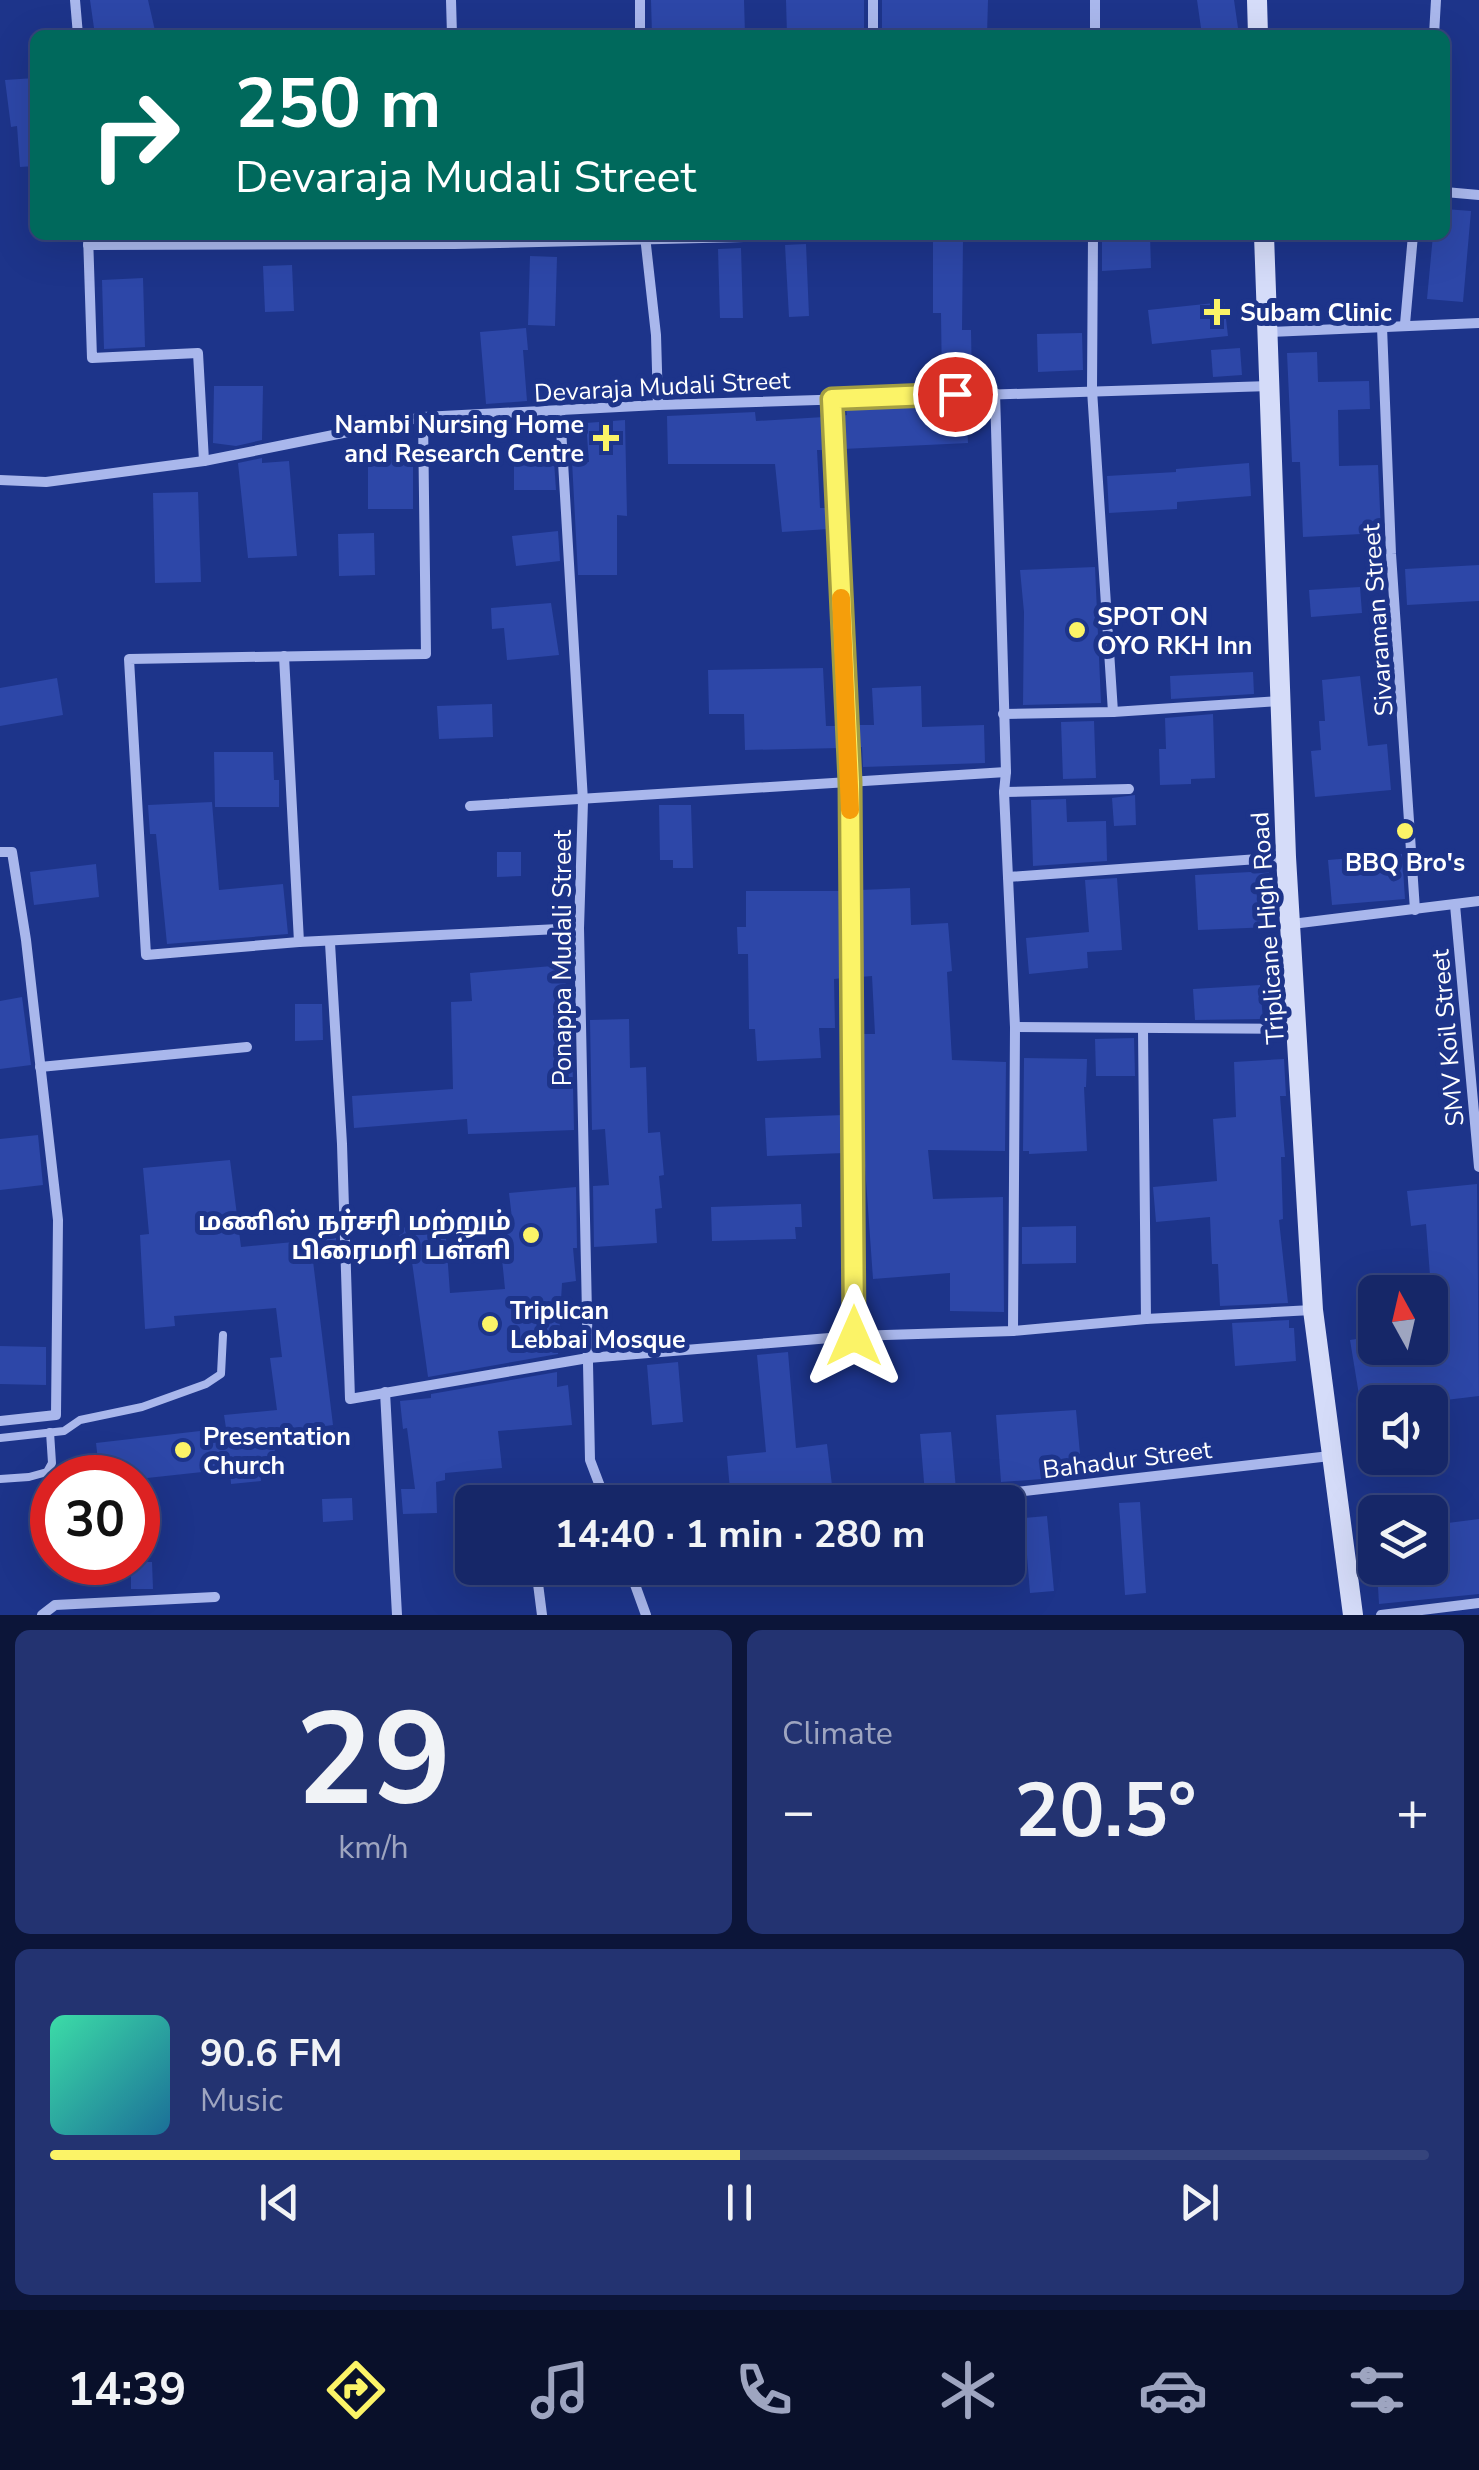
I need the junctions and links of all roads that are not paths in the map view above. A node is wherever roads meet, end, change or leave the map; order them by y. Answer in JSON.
{"nodes":[{"id":1,"x":74,"y":0,"type":"edge"},
{"id":2,"x":451,"y":0,"type":"edge"},
{"id":3,"x":640,"y":0,"type":"edge"},
{"id":4,"x":874,"y":0,"type":"edge"},
{"id":5,"x":1095,"y":0,"type":"edge"},
{"id":6,"x":1257,"y":0,"type":"edge"},
{"id":7,"x":1436,"y":0,"type":"edge"},
{"id":8,"x":77,"y":30,"type":"edge"},
{"id":9,"x":452,"y":30,"type":"edge"},
{"id":10,"x":640,"y":30,"type":"edge"},
{"id":11,"x":874,"y":30,"type":"edge"},
{"id":12,"x":1094,"y":30,"type":"edge"},
{"id":13,"x":1258,"y":30,"type":"edge"},
{"id":14,"x":1434,"y":30,"type":"edge"},
{"id":15,"x":1450,"y":192,"type":"edge"},
{"id":16,"x":1479,"y":195,"type":"edge"},
{"id":17,"x":88,"y":240,"type":"edge"},
{"id":18,"x":455,"y":240,"type":"edge"},
{"id":19,"x":645,"y":240,"type":"edge"},
{"id":20,"x":1094,"y":240,"type":"edge"},
{"id":21,"x":1264,"y":240,"type":"edge"},
{"id":22,"x":1413,"y":240,"type":"edge"},
{"id":23,"x":1479,"y":322,"type":"edge"},
{"id":24,"x":1405,"y":324,"type":"junction"},
{"id":25,"x":1382,"y":327,"type":"junction"},
{"id":26,"x":1267,"y":332,"type":"junction"},
{"id":27,"x":1271,"y":386,"type":"junction"},
{"id":28,"x":1092,"y":390,"type":"junction"},
{"id":29,"x":995,"y":393,"type":"junction"},
{"id":30,"x":832,"y":399,"type":"junction"},
{"id":31,"x":658,"y":405,"type":"junction"},
{"id":32,"x":560,"y":411,"type":"junction"},
{"id":33,"x":422,"y":416,"type":"junction"},
{"id":34,"x":204,"y":460,"type":"junction"},
{"id":35,"x":0,"y":480,"type":"edge"},
{"id":36,"x":284,"y":656,"type":"junction"},
{"id":37,"x":1280,"y":701,"type":"junction"},
{"id":38,"x":1113,"y":712,"type":"junction"},
{"id":39,"x":1003,"y":714,"type":"junction"},
{"id":40,"x":1006,"y":772,"type":"junction"},
{"id":41,"x":850,"y":782,"type":"junction"},
{"id":42,"x":1128,"y":788,"type":"dead end"},
{"id":43,"x":1004,"y":792,"type":"junction"},
{"id":44,"x":583,"y":801,"type":"junction"},
{"id":45,"x":470,"y":806,"type":"dead end"},
{"id":46,"x":0,"y":852,"type":"edge"},
{"id":47,"x":1286,"y":857,"type":"junction"},
{"id":48,"x":1008,"y":877,"type":"junction"},
{"id":49,"x":1479,"y":900,"type":"edge"},
{"id":50,"x":1455,"y":904,"type":"junction"},
{"id":51,"x":1416,"y":910,"type":"junction"},
{"id":52,"x":1292,"y":924,"type":"junction"},
{"id":53,"x":579,"y":928,"type":"junction"},
{"id":54,"x":299,"y":942,"type":"junction"},
{"id":55,"x":330,"y":942,"type":"junction"},
{"id":56,"x":1015,"y":1027,"type":"junction"},
{"id":57,"x":1298,"y":1029,"type":"junction"},
{"id":58,"x":1143,"y":1030,"type":"junction"},
{"id":59,"x":247,"y":1047,"type":"dead end"},
{"id":60,"x":40,"y":1067,"type":"junction"},
{"id":61,"x":1479,"y":1167,"type":"edge"},
{"id":62,"x":1313,"y":1310,"type":"junction"},
{"id":63,"x":1146,"y":1319,"type":"junction"},
{"id":64,"x":1014,"y":1331,"type":"junction"},
{"id":65,"x":223,"y":1336,"type":"dead end"},
{"id":66,"x":854,"y":1336,"type":"junction"},
{"id":67,"x":588,"y":1358,"type":"junction"},
{"id":68,"x":385,"y":1392,"type":"junction"},
{"id":69,"x":0,"y":1421,"type":"edge"},
{"id":70,"x":50,"y":1432,"type":"junction"},
{"id":71,"x":0,"y":1438,"type":"edge"},
{"id":72,"x":1330,"y":1456,"type":"junction"},
{"id":73,"x":0,"y":1479,"type":"edge"},
{"id":74,"x":600,"y":1485,"type":"edge"},
{"id":75,"x":1025,"y":1491,"type":"edge"},
{"id":76,"x":538,"y":1585,"type":"edge"},
{"id":77,"x":635,"y":1585,"type":"edge"},
{"id":78,"x":215,"y":1597,"type":"dead end"},
{"id":79,"x":1479,"y":1603,"type":"edge"},
{"id":80,"x":42,"y":1615,"type":"edge"},
{"id":81,"x":398,"y":1615,"type":"edge"},
{"id":82,"x":542,"y":1615,"type":"edge"},
{"id":83,"x":646,"y":1615,"type":"edge"},
{"id":84,"x":1353,"y":1615,"type":"edge"},
{"id":85,"x":1382,"y":1615,"type":"edge"}],
"edges":[{"from":1,"to":8,"type":"street"},
{"from":2,"to":9,"type":"street"},
{"from":3,"to":10,"type":"street"},
{"from":4,"to":11,"type":"street"},
{"from":5,"to":12,"type":"street"},
{"from":6,"to":13,"type":"main road"},
{"from":7,"to":14,"type":"street"},
{"from":15,"to":16,"type":"street"},
{"from":17,"to":18,"type":"street"},
{"from":17,"to":34,"type":"street"},
{"from":19,"to":31,"type":"street"},
{"from":20,"to":28,"type":"street"},
{"from":21,"to":26,"type":"main road","name":"Triplicane High Road"},
{"from":22,"to":24,"type":"street"},
{"from":23,"to":24,"type":"street"},
{"from":24,"to":25,"type":"street"},
{"from":25,"to":26,"type":"street"},
{"from":25,"to":51,"type":"street","name":"Sivaraman Street"},
{"from":26,"to":27,"type":"main road","name":"Triplicane High Road"},
{"from":27,"to":28,"type":"street","name":"Devaraja Mudali Street"},
{"from":27,"to":37,"type":"main road","name":"Triplicane High Road"},
{"from":28,"to":29,"type":"street","name":"Devaraja Mudali Street"},
{"from":28,"to":38,"type":"street"},
{"from":29,"to":30,"type":"street","name":"Devaraja Mudali Street"},
{"from":29,"to":39,"type":"street"},
{"from":30,"to":31,"type":"street","name":"Devaraja Mudali Street"},
{"from":30,"to":41,"type":"street"},
{"from":31,"to":32,"type":"street","name":"Devaraja Mudali Street"},
{"from":32,"to":33,"type":"street","name":"Devaraja Mudali Street"},
{"from":32,"to":44,"type":"street","name":"Ponappa Mudali Street"},
{"from":33,"to":34,"type":"street","name":"Devaraja Mudali Street"},
{"from":33,"to":36,"type":"street"},
{"from":34,"to":35,"type":"street","name":"Devaraja Mudali Street"},
{"from":36,"to":54,"type":"street"},
{"from":36,"to":54,"type":"street"},
{"from":37,"to":38,"type":"street"},
{"from":37,"to":47,"type":"main road","name":"Triplicane High Road"},
{"from":38,"to":39,"type":"street"},
{"from":39,"to":40,"type":"street"},
{"from":40,"to":41,"type":"street"},
{"from":40,"to":43,"type":"street"},
{"from":41,"to":44,"type":"street"},
{"from":41,"to":66,"type":"street"},
{"from":42,"to":43,"type":"street"},
{"from":43,"to":48,"type":"street"},
{"from":44,"to":45,"type":"street"},
{"from":44,"to":53,"type":"street","name":"Ponappa Mudali Street"},
{"from":46,"to":60,"type":"street"},
{"from":47,"to":48,"type":"street"},
{"from":47,"to":52,"type":"main road","name":"Triplicane High Road"},
{"from":48,"to":56,"type":"street"},
{"from":49,"to":50,"type":"street"},
{"from":50,"to":51,"type":"street"},
{"from":50,"to":61,"type":"street","name":"SMV Koil Street"},
{"from":51,"to":52,"type":"street"},
{"from":52,"to":57,"type":"main road","name":"Triplicane High Road"},
{"from":53,"to":55,"type":"street"},
{"from":53,"to":67,"type":"street","name":"Ponappa Mudali Street"},
{"from":54,"to":55,"type":"street"},
{"from":55,"to":68,"type":"street"},
{"from":56,"to":58,"type":"street"},
{"from":56,"to":64,"type":"street"},
{"from":57,"to":58,"type":"street"},
{"from":57,"to":62,"type":"main road","name":"Triplicane High Road"},
{"from":58,"to":63,"type":"street"},
{"from":59,"to":60,"type":"street"},
{"from":60,"to":69,"type":"street"},
{"from":62,"to":63,"type":"street"},
{"from":62,"to":72,"type":"main road","name":"Triplicane High Road"},
{"from":63,"to":64,"type":"street"},
{"from":64,"to":66,"type":"street"},
{"from":65,"to":70,"type":"lane"},
{"from":66,"to":67,"type":"street"},
{"from":67,"to":68,"type":"street"},
{"from":67,"to":74,"type":"street","name":"Ponappa Mudali Street"},
{"from":68,"to":81,"type":"street"},
{"from":70,"to":71,"type":"lane"},
{"from":70,"to":73,"type":"lane"},
{"from":72,"to":75,"type":"street","name":"Bahadur Street"},
{"from":72,"to":84,"type":"main road","name":"Triplicane High Road"},
{"from":76,"to":82,"type":"street"},
{"from":77,"to":83,"type":"street"},
{"from":78,"to":80,"type":"street"},
{"from":79,"to":85,"type":"street"}]}
